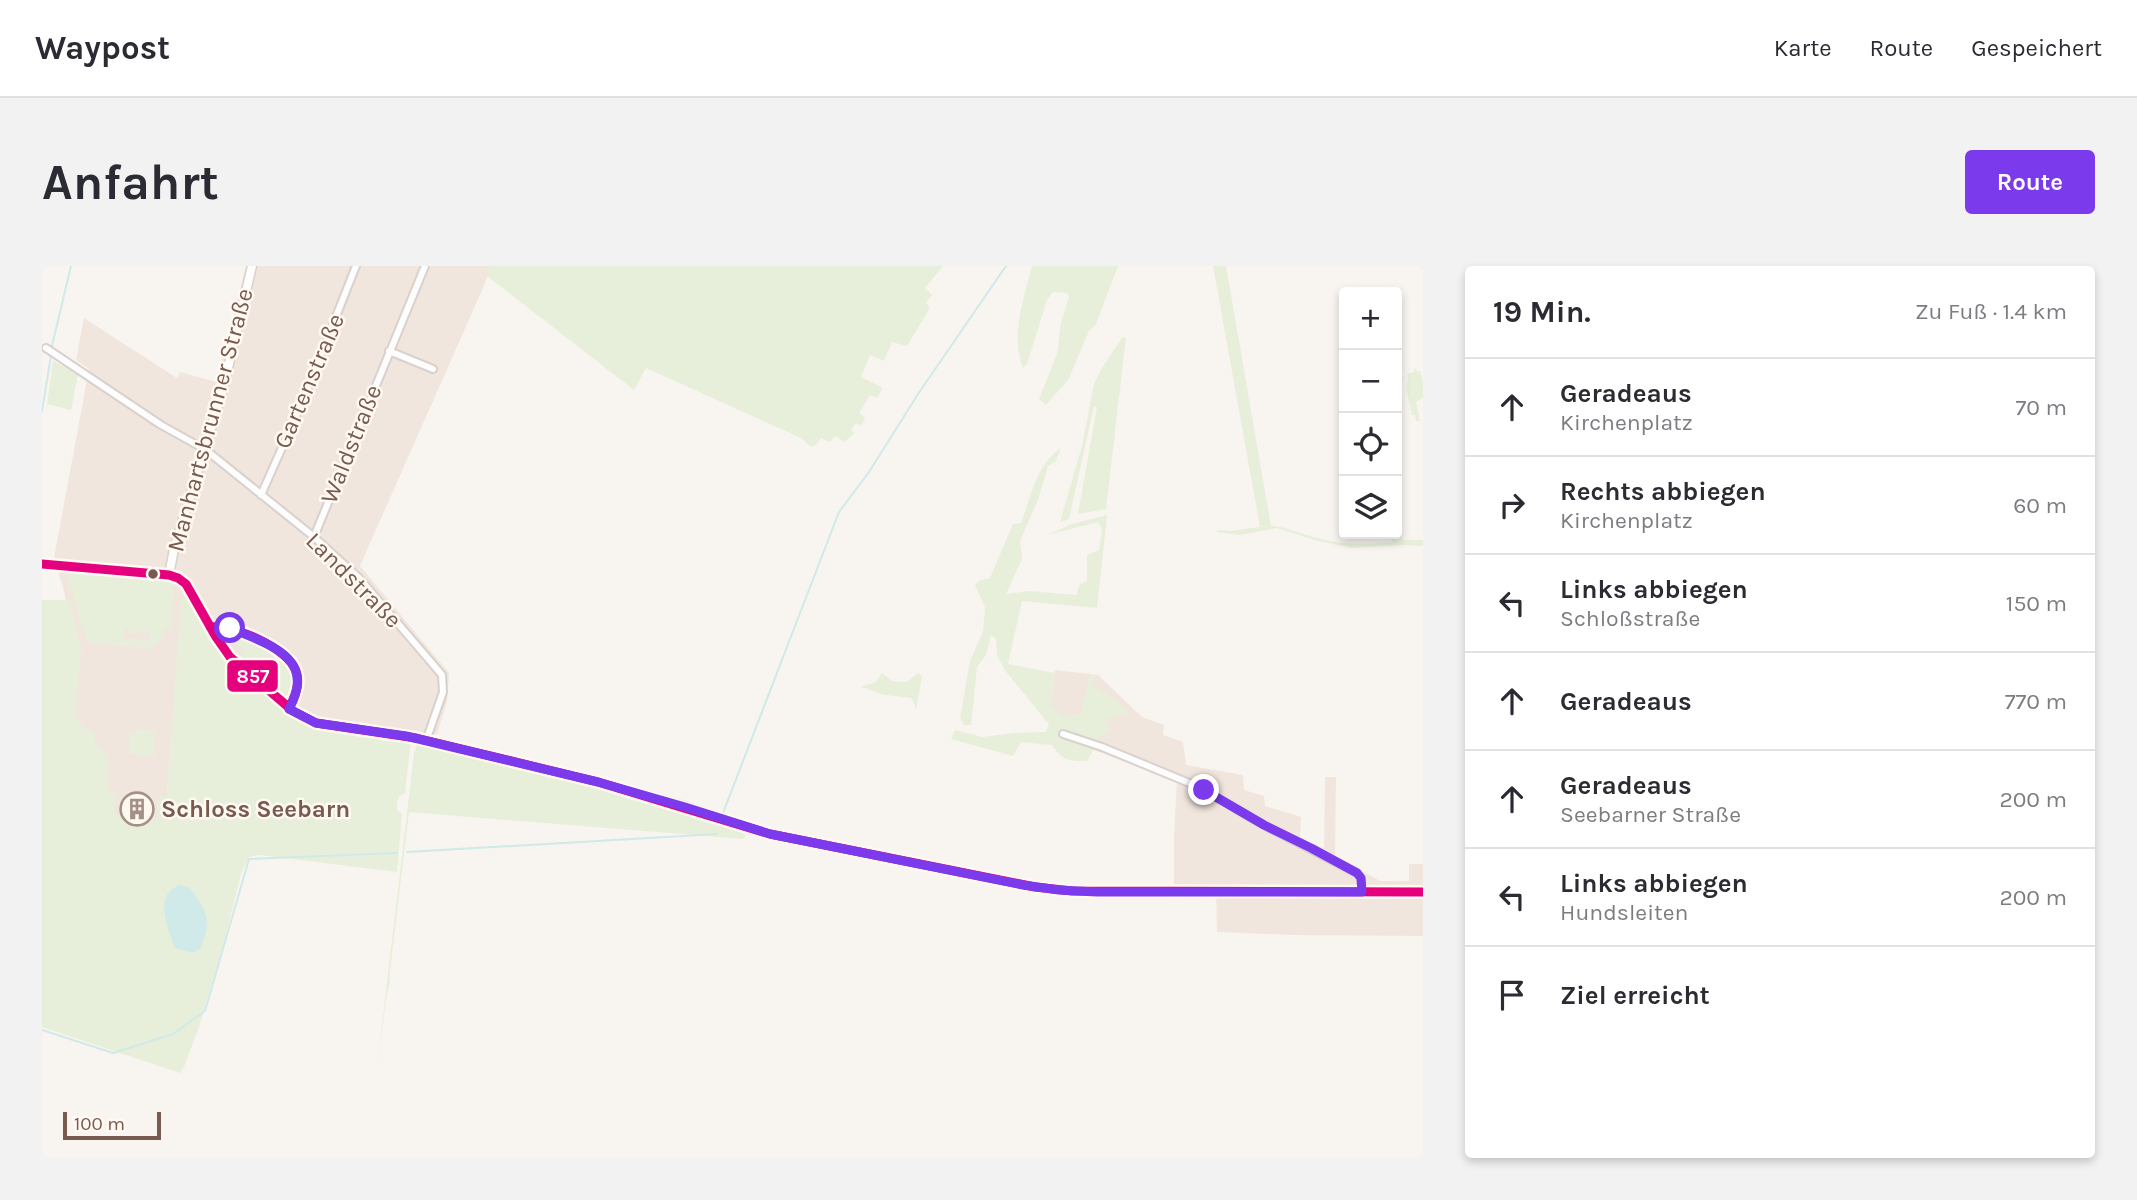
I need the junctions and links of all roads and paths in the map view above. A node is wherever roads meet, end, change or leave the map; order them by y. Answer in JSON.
{"nodes":[{"id":1,"x":252,"y":266,"type":"edge"},
{"id":2,"x":356,"y":266,"type":"edge"},
{"id":3,"x":425,"y":266,"type":"edge"},
{"id":4,"x":46,"y":348,"type":"dead end"},
{"id":5,"x":388,"y":351,"type":"junction"},
{"id":6,"x":433,"y":369,"type":"dead end"},
{"id":7,"x":206,"y":450,"type":"junction"},
{"id":8,"x":261,"y":495,"type":"junction"},
{"id":9,"x":314,"y":537,"type":"junction"},
{"id":10,"x":42,"y":564,"type":"edge"},
{"id":11,"x":169,"y":575,"type":"junction"},
{"id":12,"x":210,"y":627,"type":"junction"},
{"id":13,"x":289,"y":709,"type":"junction"},
{"id":14,"x":1063,"y":734,"type":"dead end"},
{"id":15,"x":426,"y":741,"type":"junction"},
{"id":16,"x":1362,"y":892,"type":"junction"},
{"id":17,"x":1423,"y":892,"type":"edge"}],
"edges":[{"from":1,"to":7,"type":"street","name":"Manhartsbrunner Straße"},
{"from":2,"to":8,"type":"street","name":"Gartenstraße"},
{"from":3,"to":5,"type":"street","name":"Waldstraße"},
{"from":4,"to":7,"type":"street","name":"Landstraße"},
{"from":5,"to":6,"type":"street"},
{"from":5,"to":9,"type":"street","name":"Waldstraße"},
{"from":7,"to":8,"type":"street","name":"Landstraße"},
{"from":7,"to":11,"type":"street","name":"Manhartsbrunner Straße"},
{"from":8,"to":9,"type":"street","name":"Landstraße"},
{"from":9,"to":15,"type":"street","name":"Landstraße"},
{"from":10,"to":11,"type":"main road"},
{"from":11,"to":12,"type":"main road"},
{"from":12,"to":13,"type":"main road"},
{"from":12,"to":13,"type":"street"},
{"from":13,"to":15,"type":"main road"},
{"from":14,"to":16,"type":"street"},
{"from":15,"to":16,"type":"main road"},
{"from":16,"to":17,"type":"main road"}]}
